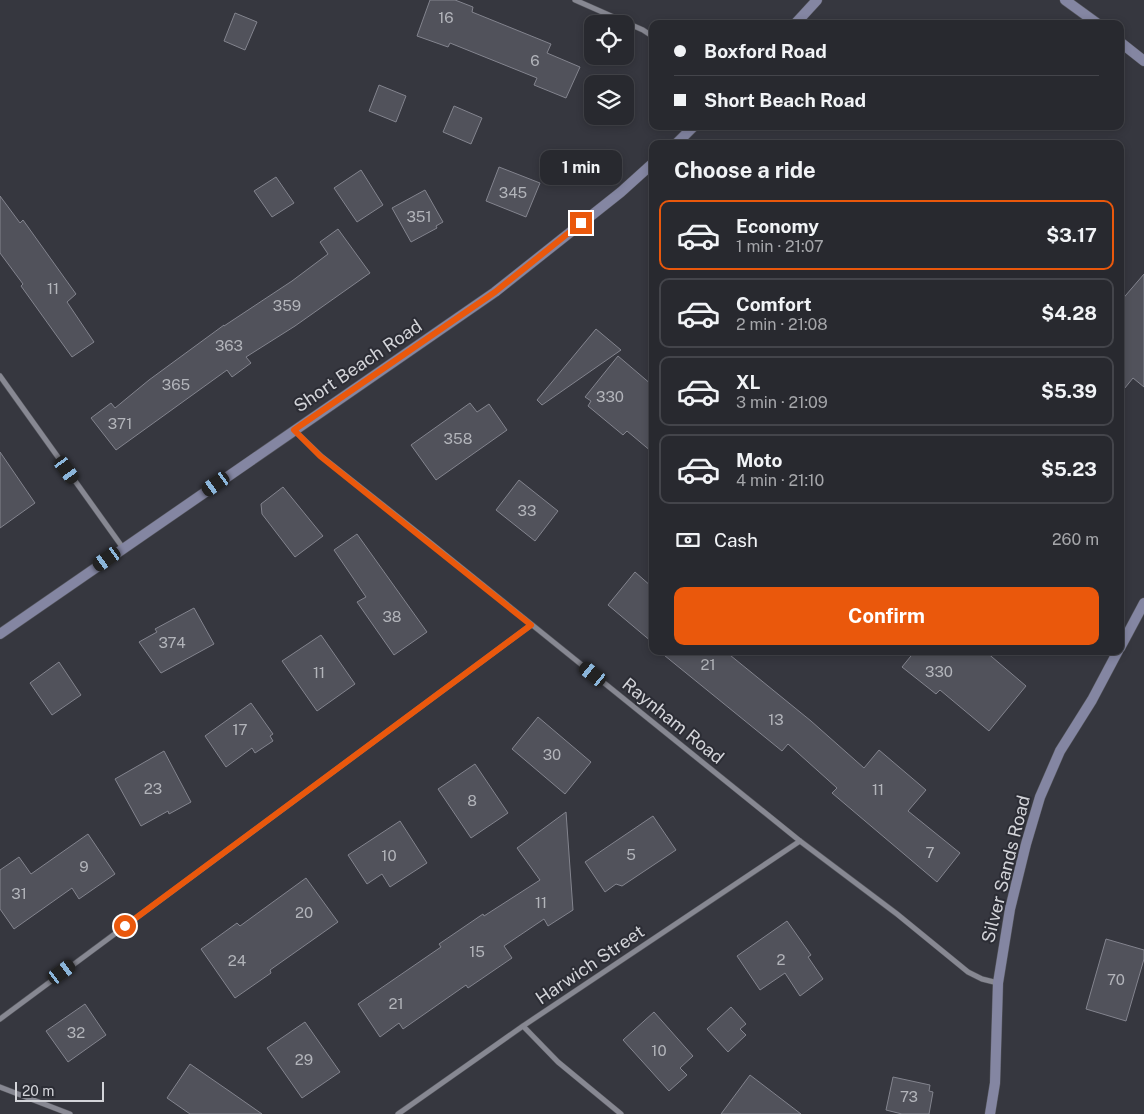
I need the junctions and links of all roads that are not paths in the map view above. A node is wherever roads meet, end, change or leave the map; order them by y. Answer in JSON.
{"nodes":[{"id":1,"x":575,"y":0,"type":"edge"},
{"id":2,"x":817,"y":0,"type":"edge"},
{"id":3,"x":1065,"y":0,"type":"edge"},
{"id":4,"x":799,"y":20,"type":"edge"},
{"id":5,"x":1092,"y":20,"type":"edge"},
{"id":6,"x":649,"y":34,"type":"edge"},
{"id":7,"x":1124,"y":45,"type":"edge"},
{"id":8,"x":1144,"y":61,"type":"edge"},
{"id":9,"x":690,"y":130,"type":"edge"},
{"id":10,"x":680,"y":140,"type":"edge"},
{"id":11,"x":649,"y":167,"type":"edge"},
{"id":12,"x":0,"y":376,"type":"edge"},
{"id":13,"x":294,"y":430,"type":"junction"},
{"id":14,"x":123,"y":548,"type":"junction"},
{"id":15,"x":1144,"y":603,"type":"edge"},
{"id":16,"x":531,"y":625,"type":"junction"},
{"id":17,"x":0,"y":634,"type":"edge"},
{"id":18,"x":1124,"y":641,"type":"edge"},
{"id":19,"x":1116,"y":655,"type":"edge"},
{"id":20,"x":800,"y":841,"type":"junction"},
{"id":21,"x":998,"y":983,"type":"junction"},
{"id":22,"x":0,"y":1019,"type":"edge"},
{"id":23,"x":523,"y":1026,"type":"junction"},
{"id":24,"x":0,"y":1087,"type":"edge"},
{"id":25,"x":70,"y":1114,"type":"edge"},
{"id":26,"x":398,"y":1114,"type":"edge"},
{"id":27,"x":621,"y":1114,"type":"edge"},
{"id":28,"x":990,"y":1114,"type":"edge"}],
"edges":[{"from":1,"to":6,"type":"street"},
{"from":2,"to":4,"type":"main road"},
{"from":3,"to":5,"type":"main road"},
{"from":7,"to":8,"type":"main road"},
{"from":9,"to":10,"type":"main road"},
{"from":11,"to":13,"type":"main road","name":"Short Beach Road"},
{"from":12,"to":14,"type":"street"},
{"from":13,"to":14,"type":"main road","name":"Short Beach Road"},
{"from":13,"to":16,"type":"street","name":"Raynham Road"},
{"from":14,"to":17,"type":"main road","name":"Short Beach Road"},
{"from":15,"to":18,"type":"main road","name":"Silver Sands Road"},
{"from":16,"to":20,"type":"street","name":"Raynham Road"},
{"from":16,"to":22,"type":"street"},
{"from":19,"to":21,"type":"main road","name":"Silver Sands Road"},
{"from":20,"to":21,"type":"street","name":"Raynham Road"},
{"from":20,"to":23,"type":"street","name":"Harwich Street"},
{"from":21,"to":28,"type":"main road","name":"Silver Sands Road"},
{"from":23,"to":26,"type":"street","name":"Harwich Street"},
{"from":23,"to":27,"type":"street"},
{"from":24,"to":25,"type":"street"}]}
